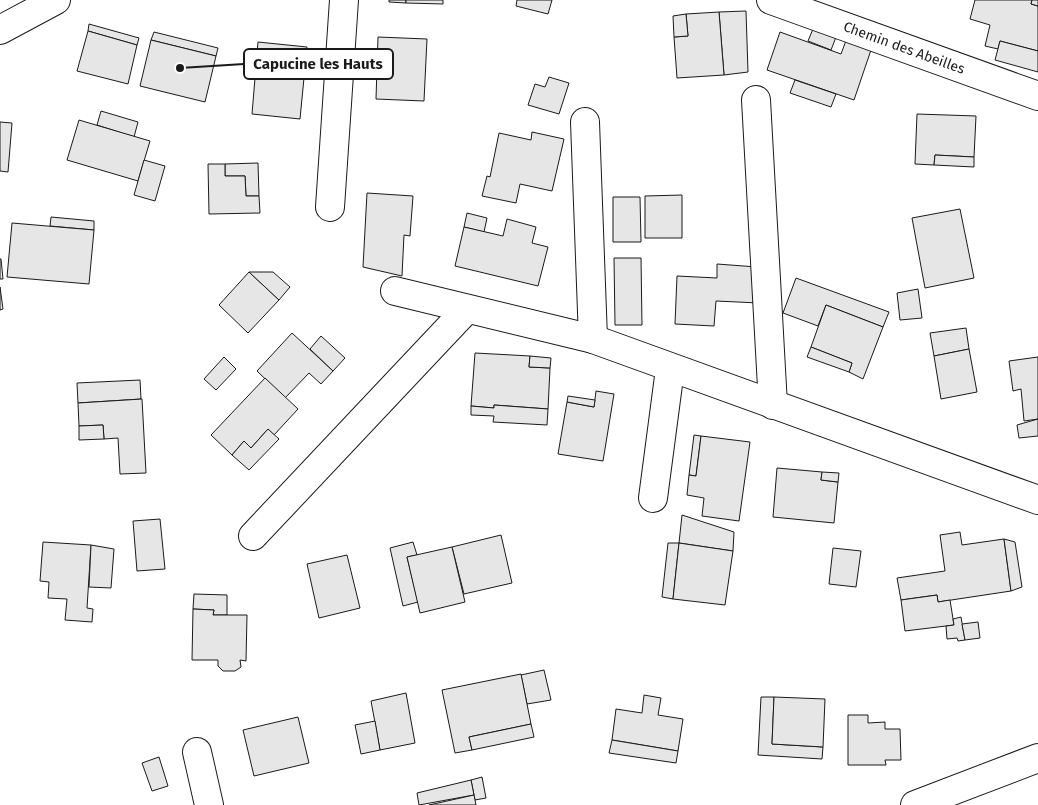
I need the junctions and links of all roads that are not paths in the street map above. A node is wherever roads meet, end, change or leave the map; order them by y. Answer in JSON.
{"nodes":[{"id":1,"x":56,"y":0,"type":"edge"},
{"id":2,"x":344,"y":0,"type":"edge"},
{"id":3,"x":771,"y":0,"type":"edge"},
{"id":4,"x":0,"y":30,"type":"edge"},
{"id":5,"x":1038,"y":96,"type":"edge"},
{"id":6,"x":756,"y":100,"type":"dead end"},
{"id":7,"x":585,"y":122,"type":"dead end"},
{"id":8,"x":330,"y":207,"type":"dead end"},
{"id":9,"x":395,"y":291,"type":"dead end"},
{"id":10,"x":467,"y":308,"type":"junction"},
{"id":11,"x":593,"y":340,"type":"junction"},
{"id":12,"x":670,"y":369,"type":"junction"},
{"id":13,"x":773,"y":405,"type":"junction"},
{"id":14,"x":654,"y":498,"type":"dead end"},
{"id":15,"x":1038,"y":500,"type":"edge"},
{"id":16,"x":253,"y":536,"type":"dead end"},
{"id":17,"x":197,"y":752,"type":"dead end"},
{"id":18,"x":1038,"y":758,"type":"edge"},
{"id":19,"x":209,"y":805,"type":"edge"},
{"id":20,"x":915,"y":805,"type":"edge"}],
"edges":[{"from":1,"to":4,"type":"street"},
{"from":2,"to":8,"type":"street"},
{"from":3,"to":5,"type":"street","name":"Chemin des Abeilles"},
{"from":6,"to":13,"type":"street"},
{"from":7,"to":11,"type":"street"},
{"from":9,"to":10,"type":"street"},
{"from":10,"to":11,"type":"street"},
{"from":10,"to":16,"type":"street"},
{"from":11,"to":12,"type":"street"},
{"from":12,"to":13,"type":"street"},
{"from":12,"to":14,"type":"street"},
{"from":13,"to":15,"type":"street"},
{"from":17,"to":19,"type":"street"},
{"from":18,"to":20,"type":"street"}]}
